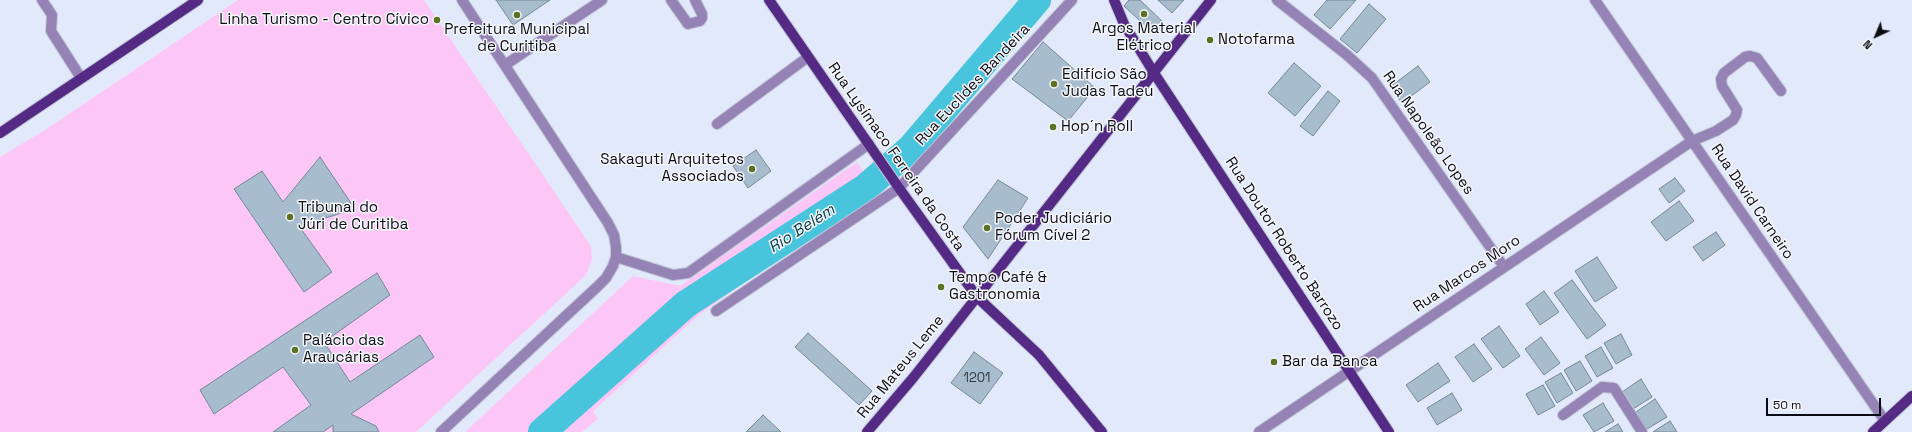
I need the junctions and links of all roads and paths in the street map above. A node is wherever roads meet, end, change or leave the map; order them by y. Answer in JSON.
{"nodes":[{"id":1,"x":42,"y":0,"type":"edge"},
{"id":2,"x":198,"y":0,"type":"edge"},
{"id":3,"x":462,"y":0,"type":"edge"},
{"id":4,"x":602,"y":0,"type":"edge"},
{"id":5,"x":671,"y":0,"type":"edge"},
{"id":6,"x":695,"y":0,"type":"edge"},
{"id":7,"x":769,"y":0,"type":"edge"},
{"id":8,"x":1072,"y":0,"type":"edge"},
{"id":9,"x":1114,"y":0,"type":"edge"},
{"id":10,"x":1211,"y":0,"type":"edge"},
{"id":11,"x":1277,"y":0,"type":"edge"},
{"id":12,"x":1595,"y":0,"type":"edge"},
{"id":13,"x":808,"y":57,"type":"junction"},
{"id":14,"x":505,"y":65,"type":"junction"},
{"id":15,"x":1154,"y":73,"type":"junction"},
{"id":16,"x":81,"y":78,"type":"junction"},
{"id":17,"x":1781,"y":90,"type":"dead end"},
{"id":18,"x":717,"y":124,"type":"dead end"},
{"id":19,"x":0,"y":133,"type":"edge"},
{"id":20,"x":1692,"y":141,"type":"junction"},
{"id":21,"x":869,"y":144,"type":"junction"},
{"id":22,"x":899,"y":188,"type":"junction"},
{"id":23,"x":616,"y":257,"type":"junction"},
{"id":24,"x":1504,"y":267,"type":"junction"},
{"id":25,"x":977,"y":297,"type":"junction"},
{"id":26,"x":716,"y":310,"type":"dead end"},
{"id":27,"x":1349,"y":371,"type":"junction"},
{"id":28,"x":1912,"y":396,"type":"edge"},
{"id":29,"x":1563,"y":415,"type":"dead end"},
{"id":30,"x":1885,"y":421,"type":"junction"},
{"id":31,"x":441,"y":432,"type":"edge"},
{"id":32,"x":867,"y":432,"type":"edge"},
{"id":33,"x":1102,"y":432,"type":"edge"},
{"id":34,"x":1259,"y":432,"type":"edge"},
{"id":35,"x":1389,"y":432,"type":"edge"},
{"id":36,"x":1642,"y":432,"type":"edge"},
{"id":37,"x":1873,"y":432,"type":"edge"}],
"edges":[{"from":1,"to":16,"type":"street"},
{"from":2,"to":16,"type":"main road"},
{"from":3,"to":14,"type":"street"},
{"from":4,"to":14,"type":"street"},
{"from":5,"to":6,"type":"street"},
{"from":7,"to":13,"type":"main road","name":"Rua Lysímaco Ferreira da Costa"},
{"from":8,"to":22,"type":"street","name":"Rua Euclides Bandeira"},
{"from":9,"to":15,"type":"main road","name":"Rua Doutor Roberto Barrozo"},
{"from":10,"to":15,"type":"main road","name":"Rua Mateus Leme"},
{"from":11,"to":24,"type":"street","name":"Rua Napoleão Lopes"},
{"from":12,"to":20,"type":"street","name":"Rua David Carneiro"},
{"from":13,"to":18,"type":"street"},
{"from":13,"to":21,"type":"main road","name":"Rua Lysímaco Ferreira da Costa"},
{"from":14,"to":23,"type":"street"},
{"from":15,"to":25,"type":"main road","name":"Rua Mateus Leme"},
{"from":15,"to":27,"type":"main road","name":"Rua Doutor Roberto Barrozo"},
{"from":16,"to":19,"type":"main road"},
{"from":17,"to":20,"type":"street","name":"Rua Marcos Moro"},
{"from":20,"to":24,"type":"street","name":"Rua Marcos Moro"},
{"from":20,"to":30,"type":"street","name":"Rua David Carneiro"},
{"from":21,"to":22,"type":"main road","name":"Rua Lysímaco Ferreira da Costa"},
{"from":21,"to":23,"type":"street"},
{"from":22,"to":25,"type":"main road","name":"Rua Lysímaco Ferreira da Costa"},
{"from":22,"to":26,"type":"street","name":"Rua Euclides Bandeira"},
{"from":23,"to":31,"type":"street"},
{"from":24,"to":27,"type":"street","name":"Rua Marcos Moro"},
{"from":25,"to":32,"type":"main road","name":"Rua Mateus Leme"},
{"from":25,"to":33,"type":"main road","name":"Rua Lysímaco Ferreira da Costa"},
{"from":27,"to":34,"type":"street","name":"Rua Marcos Moro"},
{"from":27,"to":35,"type":"main road","name":"Rua Doutor Roberto Barrozo"},
{"from":28,"to":30,"type":"main road"},
{"from":29,"to":36,"type":"street"},
{"from":30,"to":37,"type":"main road"}]}
